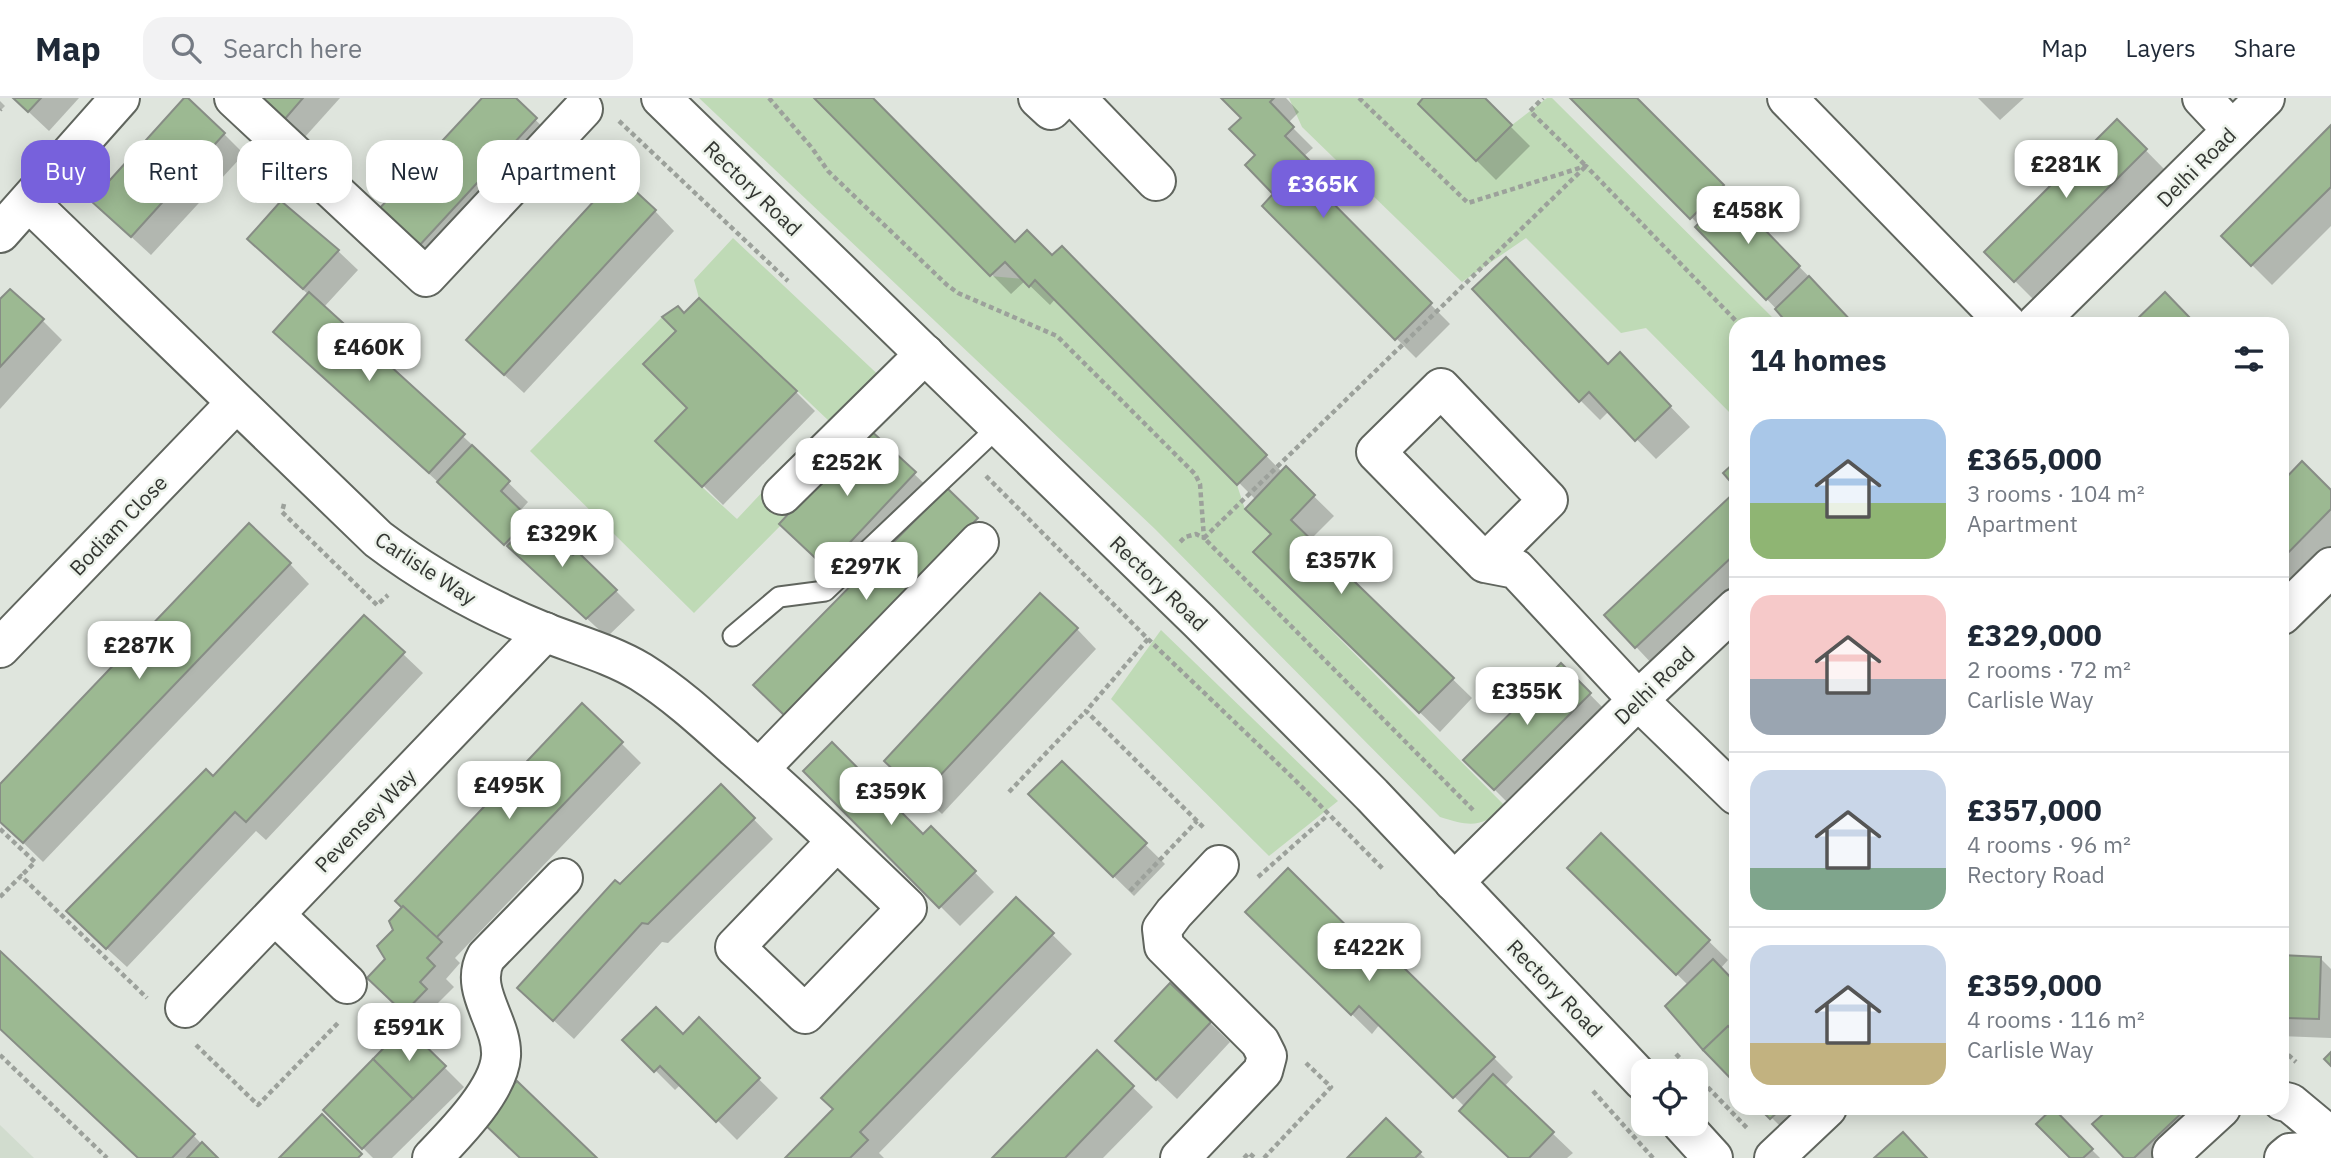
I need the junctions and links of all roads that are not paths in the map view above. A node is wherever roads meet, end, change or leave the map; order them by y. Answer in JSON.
{"nodes":[{"id":1,"x":120,"y":98,"type":"edge"},
{"id":2,"x":234,"y":98,"type":"edge"},
{"id":3,"x":661,"y":98,"type":"edge"},
{"id":4,"x":1038,"y":98,"type":"edge"},
{"id":5,"x":1063,"y":98,"type":"edge"},
{"id":6,"x":1076,"y":98,"type":"edge"},
{"id":7,"x":1787,"y":98,"type":"edge"},
{"id":8,"x":2202,"y":98,"type":"edge"},
{"id":9,"x":2265,"y":98,"type":"edge"},
{"id":10,"x":597,"y":111,"type":"road end"},
{"id":11,"x":2232,"y":130,"type":"junction"},
{"id":12,"x":83,"y":140,"type":"edge"},
{"id":13,"x":1156,"y":181,"type":"dead end"},
{"id":14,"x":28,"y":203,"type":"edge"},
{"id":15,"x":30,"y":203,"type":"edge"},
{"id":16,"x":0,"y":233,"type":"edge"},
{"id":17,"x":2000,"y":317,"type":"edge"},
{"id":18,"x":2043,"y":317,"type":"edge"},
{"id":19,"x":925,"y":354,"type":"junction"},
{"id":20,"x":236,"y":402,"type":"junction"},
{"id":21,"x":998,"y":427,"type":"junction"},
{"id":22,"x":782,"y":495,"type":"dead end"},
{"id":23,"x":979,"y":542,"type":"dead end"},
{"id":24,"x":1485,"y":563,"type":"junction"},
{"id":25,"x":2331,"y":567,"type":"edge"},
{"id":26,"x":2289,"y":608,"type":"edge"},
{"id":27,"x":1729,"y":614,"type":"edge"},
{"id":28,"x":545,"y":632,"type":"junction"},
{"id":29,"x":733,"y":636,"type":"dead end"},
{"id":30,"x":0,"y":648,"type":"edge"},
{"id":31,"x":1638,"y":700,"type":"junction"},
{"id":32,"x":759,"y":769,"type":"junction"},
{"id":33,"x":1729,"y":788,"type":"edge"},
{"id":34,"x":837,"y":841,"type":"junction"},
{"id":35,"x":1213,"y":848,"type":"road end"},
{"id":36,"x":563,"y":877,"type":"dead end"},
{"id":37,"x":1454,"y":882,"type":"junction"},
{"id":38,"x":275,"y":915,"type":"junction"},
{"id":39,"x":347,"y":984,"type":"dead end"},
{"id":40,"x":185,"y":1009,"type":"dead end"},
{"id":41,"x":1631,"y":1068,"type":"edge"},
{"id":42,"x":2289,"y":1103,"type":"edge"},
{"id":43,"x":1816,"y":1115,"type":"edge"},
{"id":44,"x":2213,"y":1115,"type":"edge"},
{"id":45,"x":1693,"y":1136,"type":"edge"},
{"id":46,"x":2331,"y":1137,"type":"edge"},
{"id":47,"x":1768,"y":1146,"type":"edge"},
{"id":48,"x":2331,"y":1150,"type":"edge"},
{"id":49,"x":452,"y":1151,"type":"edge"},
{"id":50,"x":2172,"y":1153,"type":"dead end"},
{"id":51,"x":1180,"y":1158,"type":"edge"},
{"id":52,"x":1713,"y":1158,"type":"edge"},
{"id":53,"x":2284,"y":1158,"type":"edge"}],
"edges":[{"from":1,"to":12,"type":"street"},
{"from":2,"to":10,"type":"street"},
{"from":3,"to":19,"type":"street","name":"Rectory Road"},
{"from":4,"to":5,"type":"street"},
{"from":6,"to":13,"type":"street"},
{"from":7,"to":17,"type":"street"},
{"from":8,"to":11,"type":"street"},
{"from":9,"to":11,"type":"street","name":"Delhi Road"},
{"from":11,"to":18,"type":"street","name":"Delhi Road"},
{"from":14,"to":16,"type":"street"},
{"from":15,"to":20,"type":"street","name":"Carlisle Way"},
{"from":19,"to":21,"type":"street","name":"Rectory Road"},
{"from":19,"to":22,"type":"street"},
{"from":20,"to":28,"type":"street","name":"Carlisle Way"},
{"from":20,"to":30,"type":"street","name":"Bodiam Close"},
{"from":21,"to":29,"type":"lane"},
{"from":21,"to":37,"type":"street","name":"Rectory Road"},
{"from":23,"to":32,"type":"street"},
{"from":24,"to":24,"type":"street"},
{"from":24,"to":31,"type":"street"},
{"from":25,"to":26,"type":"street"},
{"from":27,"to":31,"type":"street","name":"Delhi Road"},
{"from":28,"to":32,"type":"street","name":"Carlisle Way"},
{"from":28,"to":38,"type":"street","name":"Pevensey Way"},
{"from":31,"to":33,"type":"street"},
{"from":31,"to":37,"type":"street","name":"Delhi Road"},
{"from":32,"to":34,"type":"street","name":"Carlisle Way"},
{"from":34,"to":34,"type":"street","name":"Carlisle Way"},
{"from":35,"to":51,"type":"street"},
{"from":36,"to":49,"type":"street"},
{"from":37,"to":41,"type":"street","name":"Rectory Road"},
{"from":38,"to":39,"type":"street"},
{"from":38,"to":40,"type":"street","name":"Pevensey Way"},
{"from":42,"to":46,"type":"street"},
{"from":43,"to":47,"type":"street"},
{"from":44,"to":50,"type":"street"},
{"from":45,"to":52,"type":"street"},
{"from":48,"to":53,"type":"street"}]}
